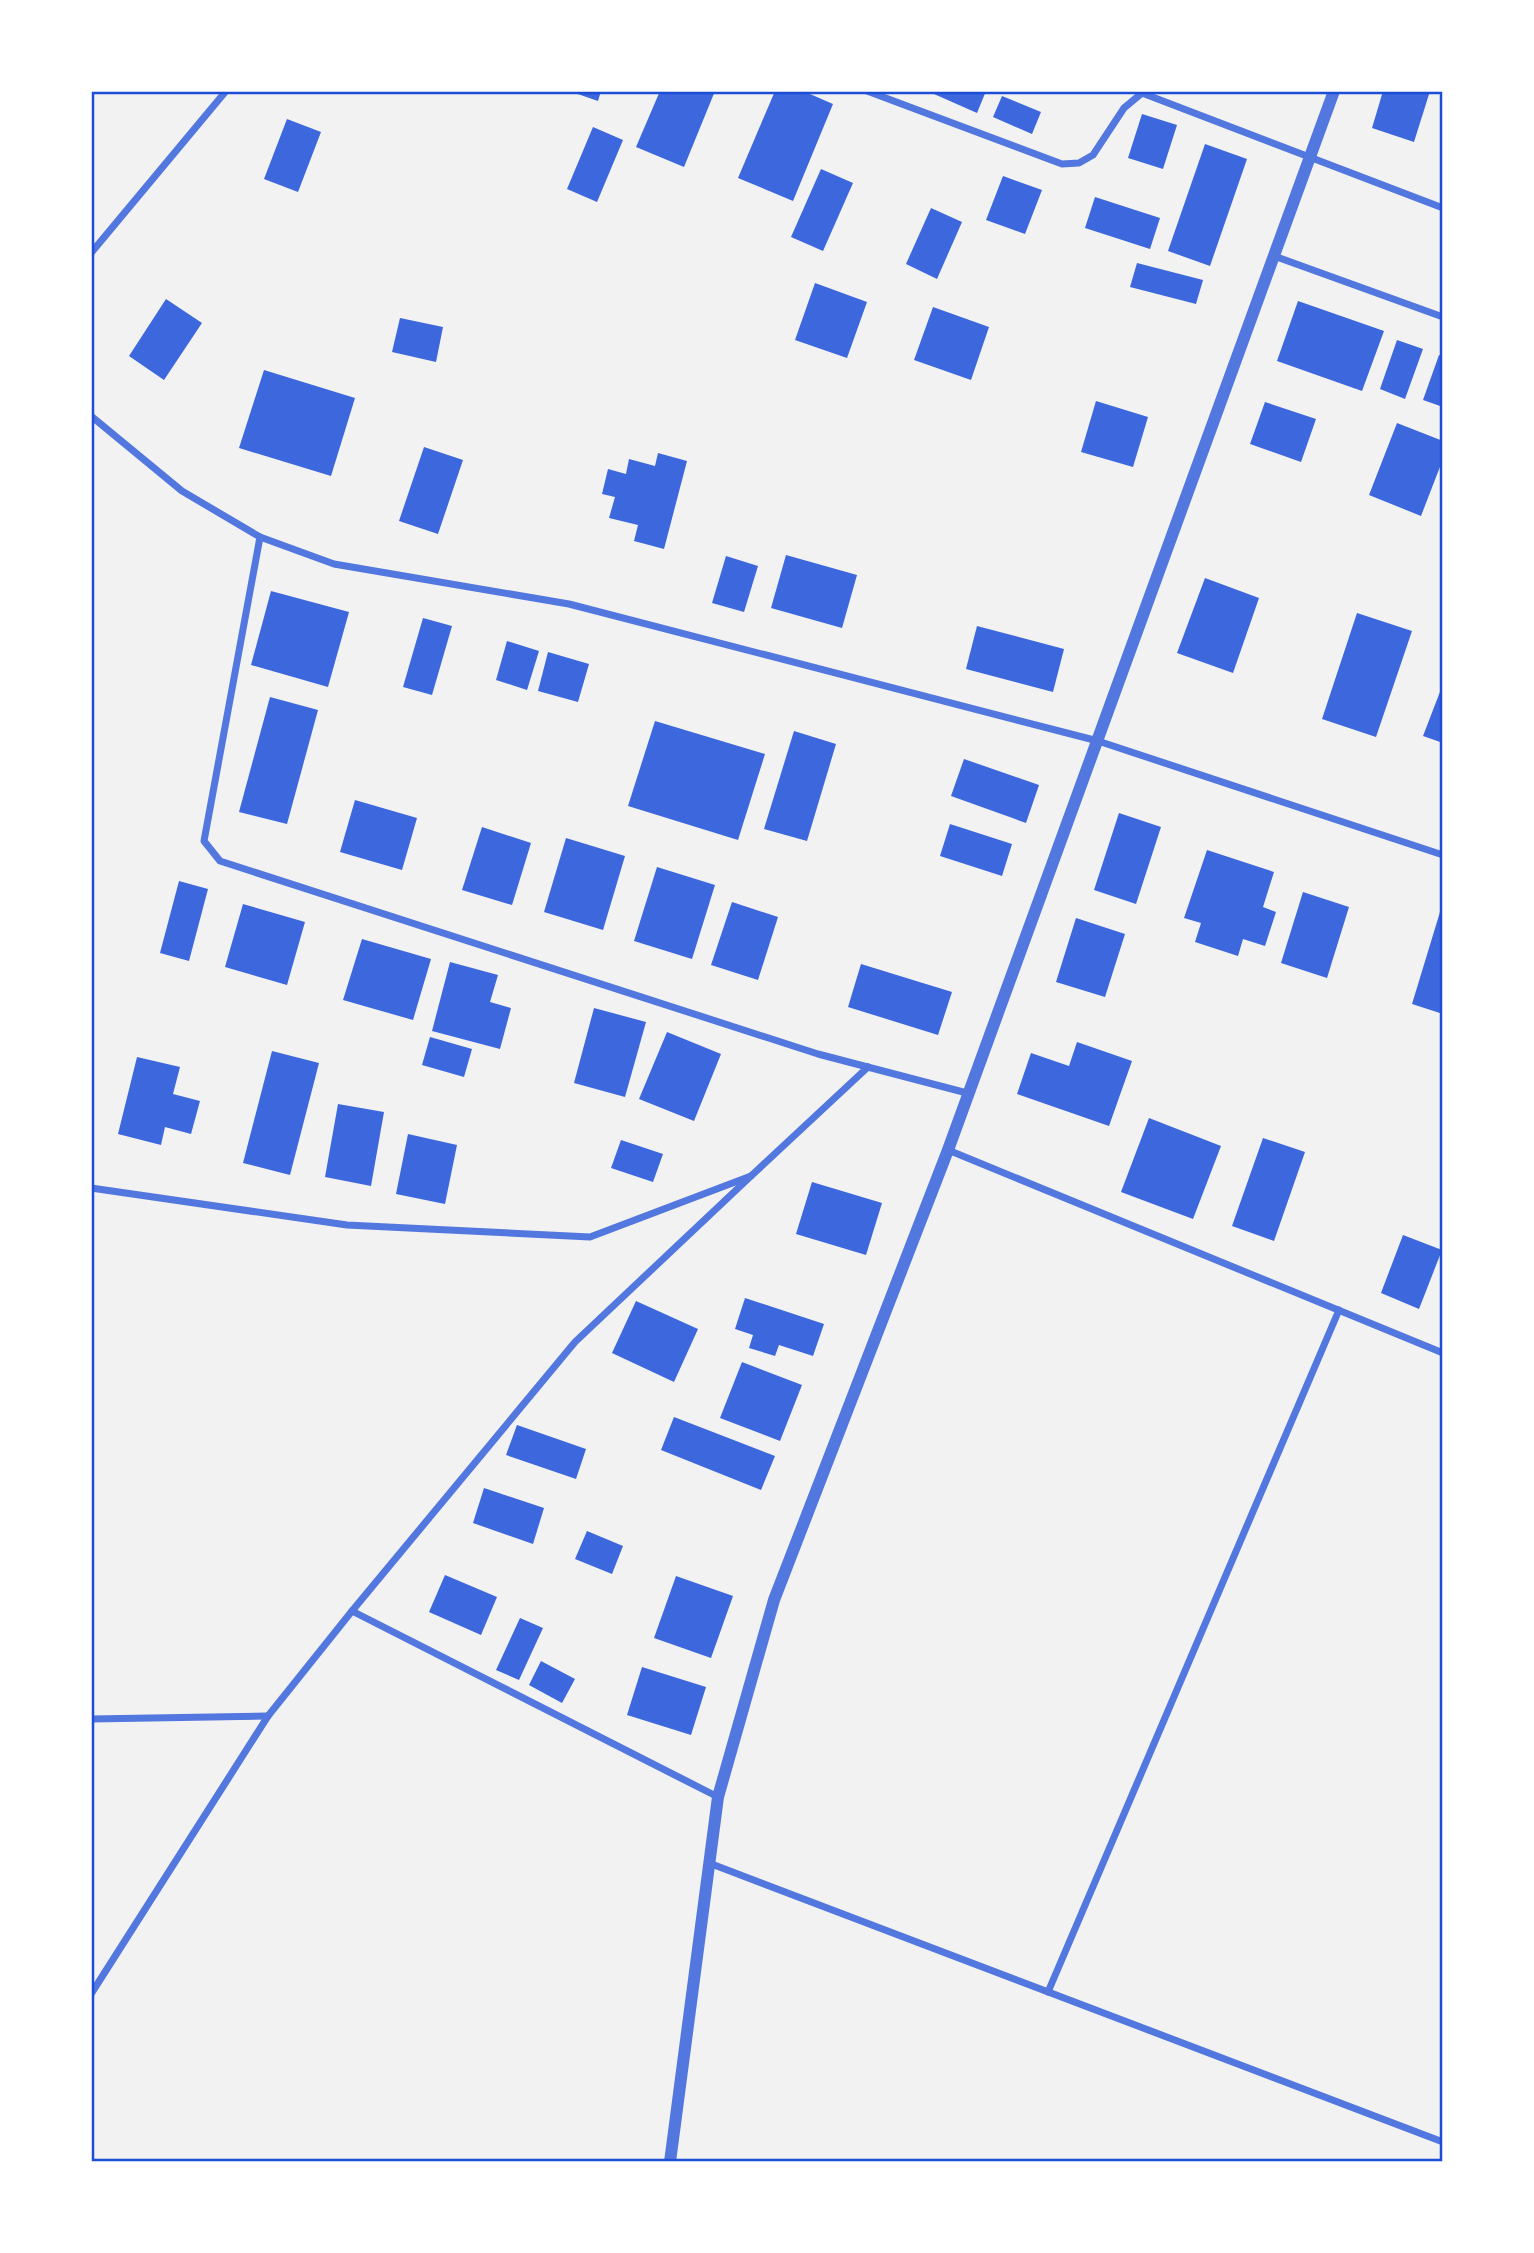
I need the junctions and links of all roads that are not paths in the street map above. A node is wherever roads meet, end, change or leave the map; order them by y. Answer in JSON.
{"nodes":[{"id":1,"x":226,"y":91,"type":"edge"},
{"id":2,"x":867,"y":91,"type":"edge"},
{"id":3,"x":1335,"y":91,"type":"edge"},
{"id":4,"x":1312,"y":157,"type":"junction"},
{"id":5,"x":1443,"y":208,"type":"edge"},
{"id":6,"x":91,"y":253,"type":"edge"},
{"id":7,"x":1273,"y":256,"type":"junction"},
{"id":8,"x":1443,"y":317,"type":"edge"},
{"id":9,"x":91,"y":416,"type":"edge"},
{"id":10,"x":260,"y":537,"type":"junction"},
{"id":11,"x":1098,"y":741,"type":"junction"},
{"id":12,"x":1443,"y":855,"type":"edge"},
{"id":13,"x":868,"y":1067,"type":"junction"},
{"id":14,"x":967,"y":1093,"type":"junction"},
{"id":15,"x":948,"y":1150,"type":"junction"},
{"id":16,"x":751,"y":1176,"type":"junction"},
{"id":17,"x":91,"y":1188,"type":"edge"},
{"id":18,"x":1339,"y":1310,"type":"junction"},
{"id":19,"x":1443,"y":1353,"type":"edge"},
{"id":20,"x":352,"y":1611,"type":"junction"},
{"id":21,"x":268,"y":1716,"type":"junction"},
{"id":22,"x":91,"y":1720,"type":"edge"},
{"id":23,"x":718,"y":1797,"type":"junction"},
{"id":24,"x":709,"y":1863,"type":"junction"},
{"id":25,"x":1048,"y":1992,"type":"junction"},
{"id":26,"x":91,"y":1994,"type":"edge"},
{"id":27,"x":1443,"y":2142,"type":"edge"},
{"id":28,"x":670,"y":2162,"type":"edge"}],
"edges":[{"from":1,"to":6,"type":"street"},
{"from":2,"to":4,"type":"street"},
{"from":3,"to":4,"type":"street"},
{"from":4,"to":5,"type":"street"},
{"from":4,"to":7,"type":"street"},
{"from":7,"to":8,"type":"street"},
{"from":7,"to":11,"type":"street"},
{"from":9,"to":10,"type":"street"},
{"from":10,"to":11,"type":"street"},
{"from":10,"to":13,"type":"street"},
{"from":11,"to":12,"type":"street"},
{"from":11,"to":14,"type":"street"},
{"from":13,"to":14,"type":"street"},
{"from":13,"to":16,"type":"street"},
{"from":14,"to":15,"type":"street"},
{"from":15,"to":18,"type":"street"},
{"from":15,"to":23,"type":"street"},
{"from":16,"to":17,"type":"street"},
{"from":16,"to":20,"type":"street"},
{"from":18,"to":19,"type":"street"},
{"from":18,"to":25,"type":"street"},
{"from":20,"to":21,"type":"street"},
{"from":20,"to":23,"type":"street"},
{"from":21,"to":22,"type":"street"},
{"from":21,"to":26,"type":"street"},
{"from":23,"to":24,"type":"street"},
{"from":24,"to":25,"type":"street"},
{"from":24,"to":28,"type":"street"},
{"from":25,"to":27,"type":"street"}]}
